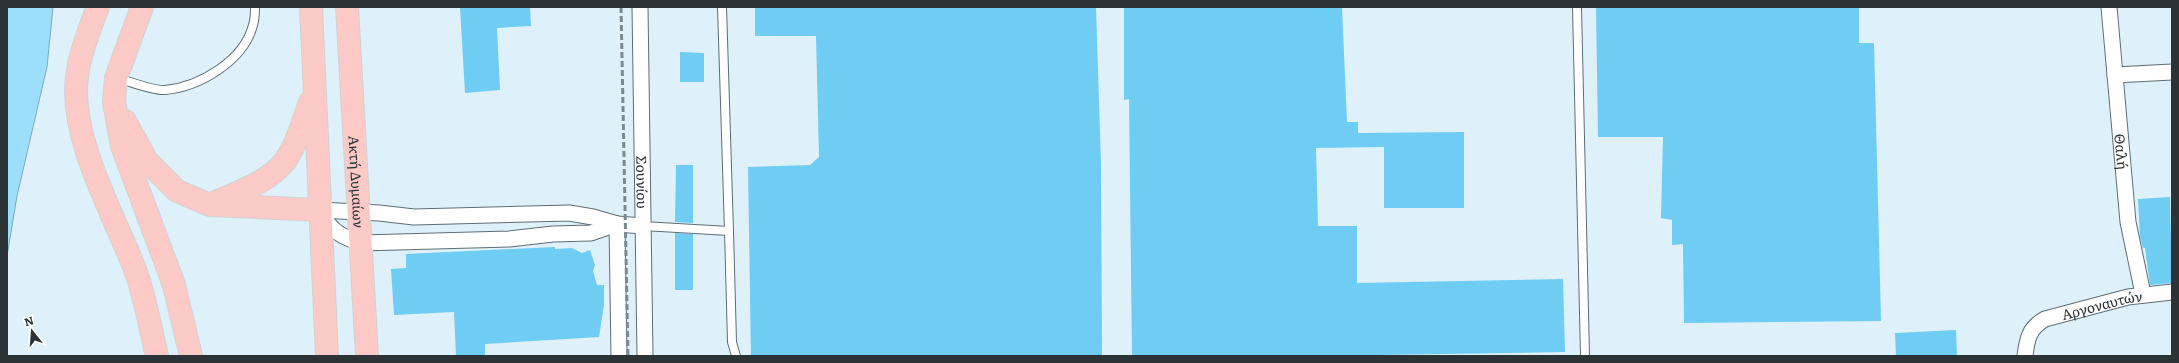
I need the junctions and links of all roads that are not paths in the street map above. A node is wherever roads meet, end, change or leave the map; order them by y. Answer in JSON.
{"nodes":[{"id":1,"x":98,"y":7,"type":"edge"},
{"id":2,"x":142,"y":7,"type":"edge"},
{"id":3,"x":255,"y":7,"type":"edge"},
{"id":4,"x":311,"y":7,"type":"edge"},
{"id":5,"x":347,"y":7,"type":"edge"},
{"id":6,"x":640,"y":7,"type":"edge"},
{"id":7,"x":722,"y":7,"type":"edge"},
{"id":8,"x":1577,"y":7,"type":"edge"},
{"id":9,"x":2109,"y":7,"type":"edge"},
{"id":10,"x":2172,"y":72,"type":"edge"},
{"id":11,"x":2115,"y":75,"type":"junction"},
{"id":12,"x":116,"y":78,"type":"junction"},
{"id":13,"x":313,"y":92,"type":"junction"},
{"id":14,"x":114,"y":102,"type":"junction"},
{"id":15,"x":210,"y":205,"type":"junction"},
{"id":16,"x":320,"y":210,"type":"junction"},
{"id":17,"x":359,"y":212,"type":"junction"},
{"id":18,"x":508,"y":216,"type":"junction"},
{"id":19,"x":617,"y":224,"type":"junction"},
{"id":20,"x":643,"y":226,"type":"junction"},
{"id":21,"x":728,"y":231,"type":"junction"},
{"id":22,"x":509,"y":239,"type":"junction"},
{"id":23,"x":361,"y":242,"type":"junction"},
{"id":24,"x":2172,"y":292,"type":"edge"},
{"id":25,"x":2143,"y":294,"type":"junction"},
{"id":26,"x":157,"y":356,"type":"edge"},
{"id":27,"x":191,"y":356,"type":"edge"},
{"id":28,"x":327,"y":356,"type":"edge"},
{"id":29,"x":367,"y":356,"type":"edge"},
{"id":30,"x":619,"y":356,"type":"edge"},
{"id":31,"x":645,"y":356,"type":"edge"},
{"id":32,"x":736,"y":356,"type":"edge"},
{"id":33,"x":1585,"y":356,"type":"edge"},
{"id":34,"x":2025,"y":356,"type":"edge"}],
"edges":[{"from":1,"to":26,"type":"main road"},
{"from":2,"to":12,"type":"main road"},
{"from":3,"to":12,"type":"lane"},
{"from":4,"to":13,"type":"main road"},
{"from":5,"to":17,"type":"main road","name":"Ακτή Δυμαίων"},
{"from":6,"to":20,"type":"street","name":"Σουνίου"},
{"from":7,"to":21,"type":"lane"},
{"from":8,"to":33,"type":"lane"},
{"from":9,"to":11,"type":"street","name":"Θαλή"},
{"from":10,"to":11,"type":"street"},
{"from":11,"to":25,"type":"street","name":"Θαλή"},
{"from":12,"to":14,"type":"main road"},
{"from":13,"to":15,"type":"main road"},
{"from":13,"to":16,"type":"main road"},
{"from":14,"to":15,"type":"main road"},
{"from":14,"to":27,"type":"main road"},
{"from":15,"to":16,"type":"main road"},
{"from":16,"to":17,"type":"street"},
{"from":16,"to":23,"type":"street"},
{"from":16,"to":28,"type":"main road"},
{"from":17,"to":18,"type":"street"},
{"from":17,"to":23,"type":"main road","name":"Ακτή Δυμαίων"},
{"from":18,"to":19,"type":"street"},
{"from":18,"to":22,"type":"street"},
{"from":19,"to":20,"type":"street"},
{"from":19,"to":22,"type":"street"},
{"from":19,"to":30,"type":"street"},
{"from":20,"to":21,"type":"lane"},
{"from":20,"to":31,"type":"street","name":"Σουνίου"},
{"from":21,"to":32,"type":"lane"},
{"from":22,"to":23,"type":"street"},
{"from":23,"to":29,"type":"main road","name":"Ακτή Δυμαίων"},
{"from":24,"to":25,"type":"street","name":"Αργοναυτών"},
{"from":25,"to":34,"type":"street","name":"Αργοναυτών"}]}
